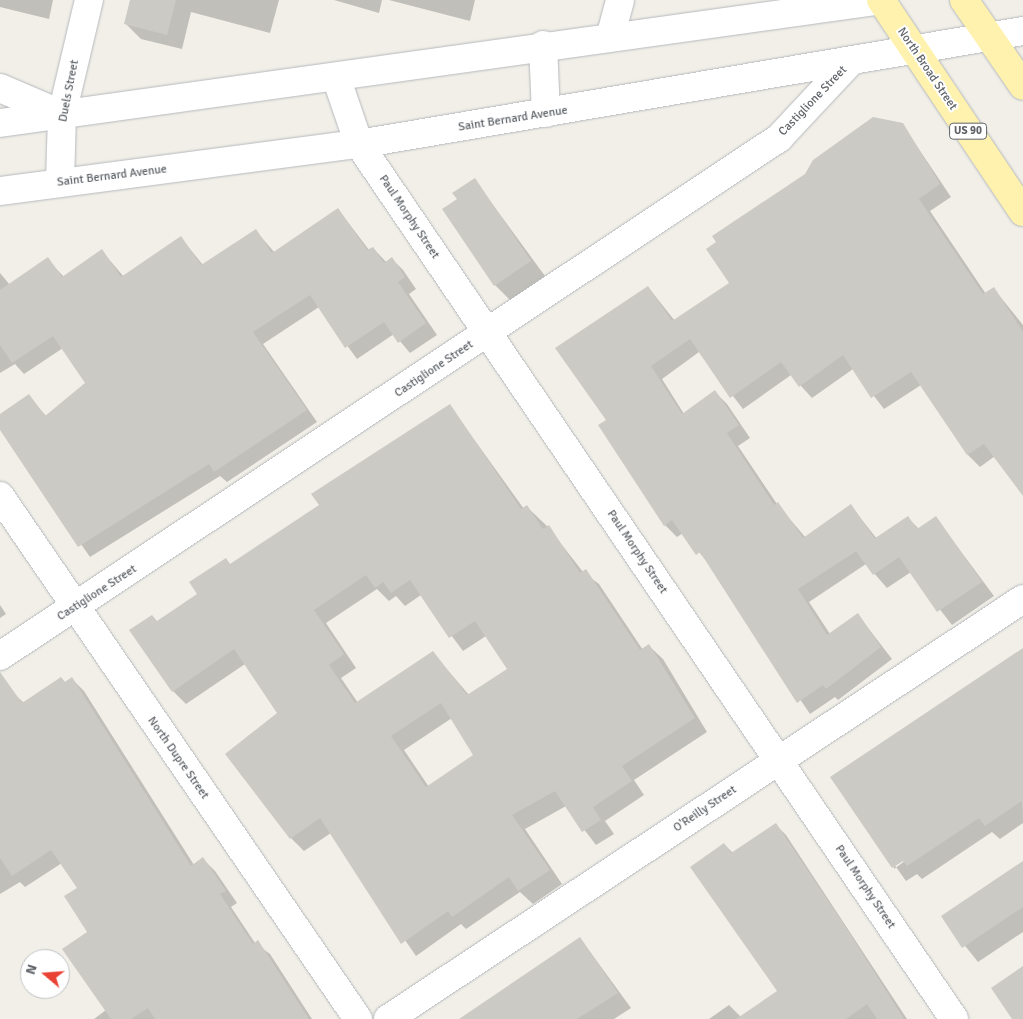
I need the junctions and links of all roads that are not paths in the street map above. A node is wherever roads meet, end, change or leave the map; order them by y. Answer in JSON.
{"nodes":[{"id":1,"x":89,"y":0,"type":"edge"},
{"id":2,"x":620,"y":0,"type":"edge"},
{"id":3,"x":882,"y":0,"type":"edge"},
{"id":4,"x":964,"y":0,"type":"edge"},
{"id":5,"x":1023,"y":31,"type":"edge"},
{"id":6,"x":611,"y":34,"type":"junction"},
{"id":7,"x":989,"y":36,"type":"junction"},
{"id":8,"x":543,"y":45,"type":"junction"},
{"id":9,"x":913,"y":50,"type":"junction"},
{"id":10,"x":851,"y":61,"type":"junction"},
{"id":11,"x":336,"y":77,"type":"junction"},
{"id":12,"x":1023,"y":86,"type":"edge"},
{"id":13,"x":0,"y":88,"type":"edge"},
{"id":14,"x":62,"y":114,"type":"junction"},
{"id":15,"x":546,"y":114,"type":"junction"},
{"id":16,"x":0,"y":123,"type":"edge"},
{"id":17,"x":359,"y":144,"type":"junction"},
{"id":18,"x":60,"y":182,"type":"junction"},
{"id":19,"x":0,"y":191,"type":"edge"},
{"id":20,"x":1023,"y":211,"type":"edge"},
{"id":21,"x":487,"y":333,"type":"junction"},
{"id":22,"x":0,"y":496,"type":"edge"},
{"id":23,"x":1023,"y":599,"type":"edge"},
{"id":24,"x":75,"y":608,"type":"junction"},
{"id":25,"x":0,"y":656,"type":"edge"},
{"id":26,"x":780,"y":759,"type":"junction"},
{"id":27,"x":358,"y":1019,"type":"edge"},
{"id":28,"x":388,"y":1019,"type":"edge"},
{"id":29,"x":954,"y":1019,"type":"edge"}],
"edges":[{"from":1,"to":14,"type":"street","name":"Duels Street"},
{"from":2,"to":6,"type":"street"},
{"from":3,"to":6,"type":"street"},
{"from":3,"to":9,"type":"main road","name":"North Broad Street","number":"US 90"},
{"from":4,"to":7,"type":"main road"},
{"from":5,"to":7,"type":"street","name":"Saint Bernard Avenue"},
{"from":6,"to":8,"type":"street"},
{"from":7,"to":9,"type":"street","name":"Saint Bernard Avenue"},
{"from":7,"to":12,"type":"main road"},
{"from":8,"to":11,"type":"street"},
{"from":8,"to":15,"type":"street"},
{"from":9,"to":10,"type":"street","name":"Saint Bernard Avenue"},
{"from":9,"to":20,"type":"main road","name":"North Broad Street","number":"US 90"},
{"from":10,"to":15,"type":"street","name":"Saint Bernard Avenue"},
{"from":10,"to":21,"type":"street","name":"Castiglione Street"},
{"from":11,"to":14,"type":"street"},
{"from":11,"to":17,"type":"street","name":"Paul Morphy Street"},
{"from":13,"to":14,"type":"street"},
{"from":14,"to":16,"type":"street"},
{"from":14,"to":18,"type":"street","name":"Duels Street"},
{"from":15,"to":17,"type":"street","name":"Saint Bernard Avenue"},
{"from":17,"to":18,"type":"street","name":"Saint Bernard Avenue"},
{"from":17,"to":21,"type":"street","name":"Paul Morphy Street"},
{"from":18,"to":19,"type":"street","name":"Saint Bernard Avenue"},
{"from":21,"to":24,"type":"street","name":"Castiglione Street"},
{"from":21,"to":26,"type":"street","name":"Paul Morphy Street"},
{"from":22,"to":24,"type":"street","name":"North Dupre Street"},
{"from":23,"to":26,"type":"street","name":"O'Reilly Street"},
{"from":24,"to":25,"type":"street","name":"Castiglione Street"},
{"from":24,"to":27,"type":"street","name":"North Dupre Street"},
{"from":26,"to":28,"type":"street","name":"O'Reilly Street"},
{"from":26,"to":29,"type":"street","name":"Paul Morphy Street"}]}
